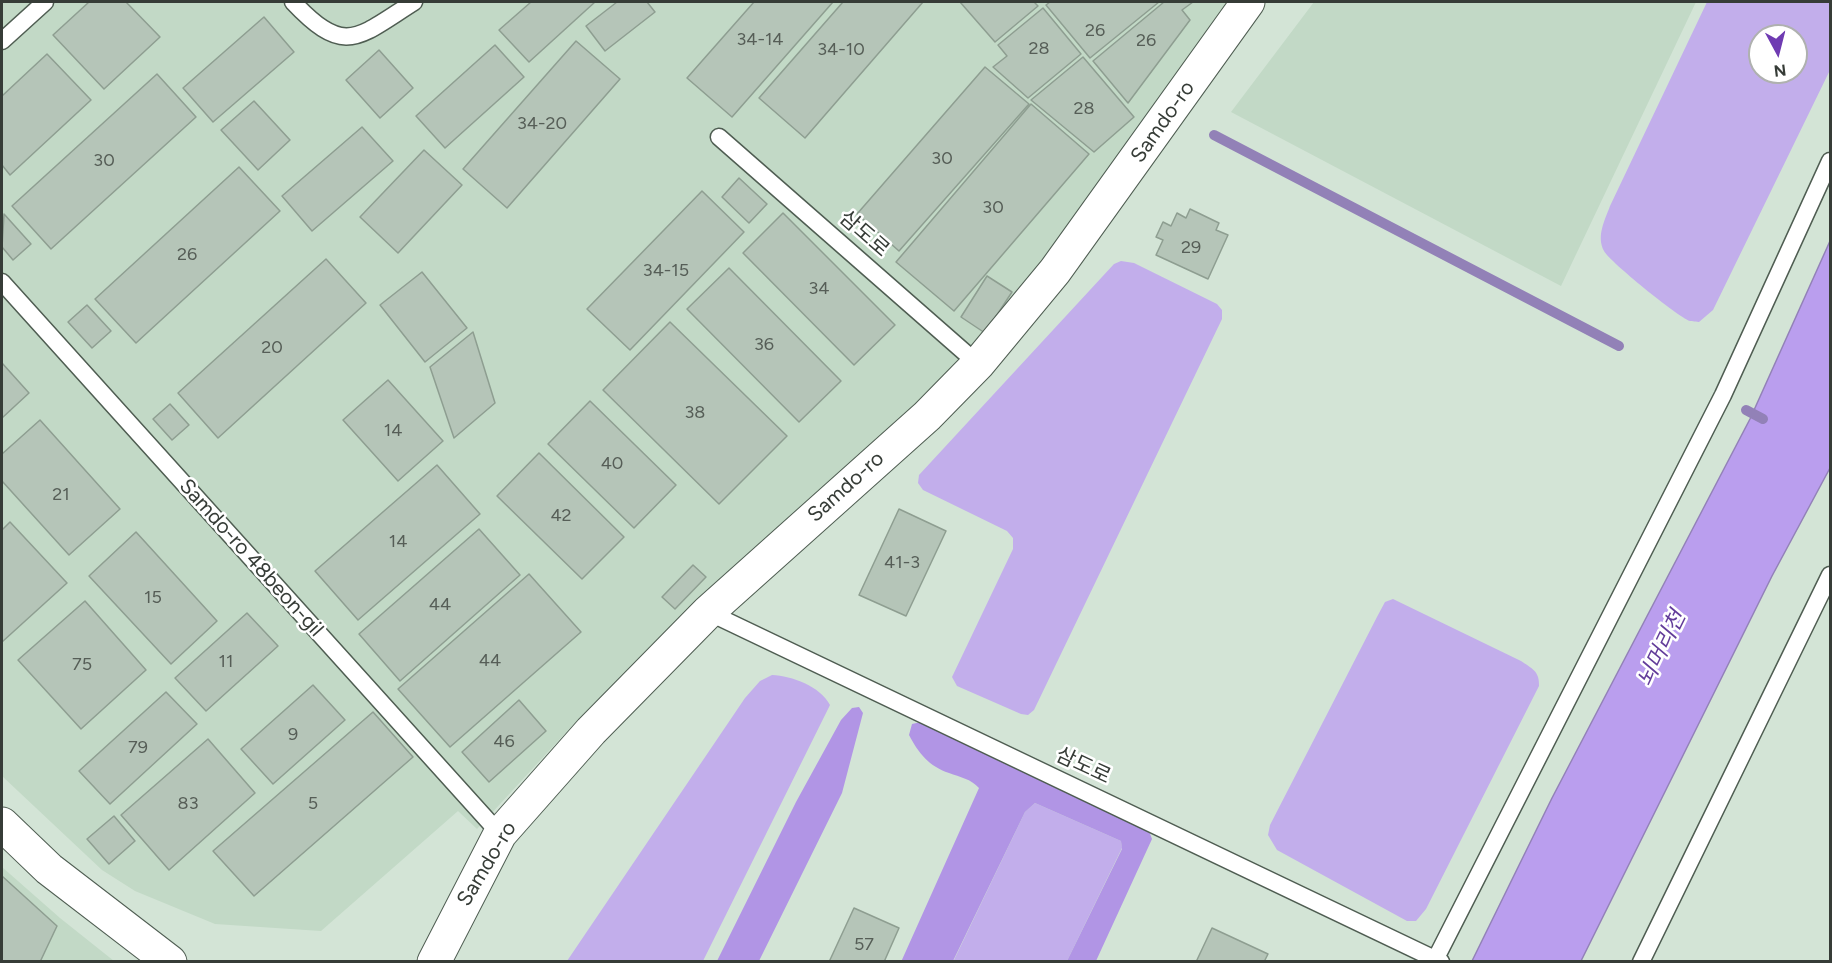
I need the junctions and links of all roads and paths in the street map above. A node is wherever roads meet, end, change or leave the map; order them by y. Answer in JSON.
{"nodes":[{"id":1,"x":45,"y":2,"type":"edge"},
{"id":2,"x":292,"y":2,"type":"edge"},
{"id":3,"x":414,"y":2,"type":"edge"},
{"id":4,"x":1237,"y":7,"type":"edge"},
{"id":5,"x":2,"y":40,"type":"edge"},
{"id":6,"x":719,"y":137,"type":"dead end"},
{"id":7,"x":1830,"y":161,"type":"edge"},
{"id":8,"x":2,"y":282,"type":"edge"},
{"id":9,"x":978,"y":364,"type":"junction"},
{"id":10,"x":1830,"y":575,"type":"edge"},
{"id":11,"x":708,"y":612,"type":"junction"},
{"id":12,"x":2,"y":824,"type":"edge"},
{"id":13,"x":500,"y":834,"type":"junction"},
{"id":14,"x":1437,"y":960,"type":"edge"},
{"id":15,"x":170,"y":962,"type":"edge"},
{"id":16,"x":434,"y":962,"type":"edge"},
{"id":17,"x":1641,"y":962,"type":"edge"}],
"edges":[{"from":1,"to":5,"type":"lane"},
{"from":2,"to":3,"type":"lane"},
{"from":4,"to":9,"type":"street","name":"Samdo-ro"},
{"from":6,"to":9,"type":"lane","name":"삼도로"},
{"from":7,"to":14,"type":"lane"},
{"from":8,"to":13,"type":"lane","name":"Samdo-ro 48beon-gil"},
{"from":9,"to":11,"type":"street","name":"Samdo-ro"},
{"from":10,"to":17,"type":"lane"},
{"from":11,"to":13,"type":"street","name":"Samdo-ro"},
{"from":11,"to":14,"type":"lane","name":"삼도로"},
{"from":12,"to":15,"type":"street"},
{"from":13,"to":16,"type":"street","name":"Samdo-ro"}]}
